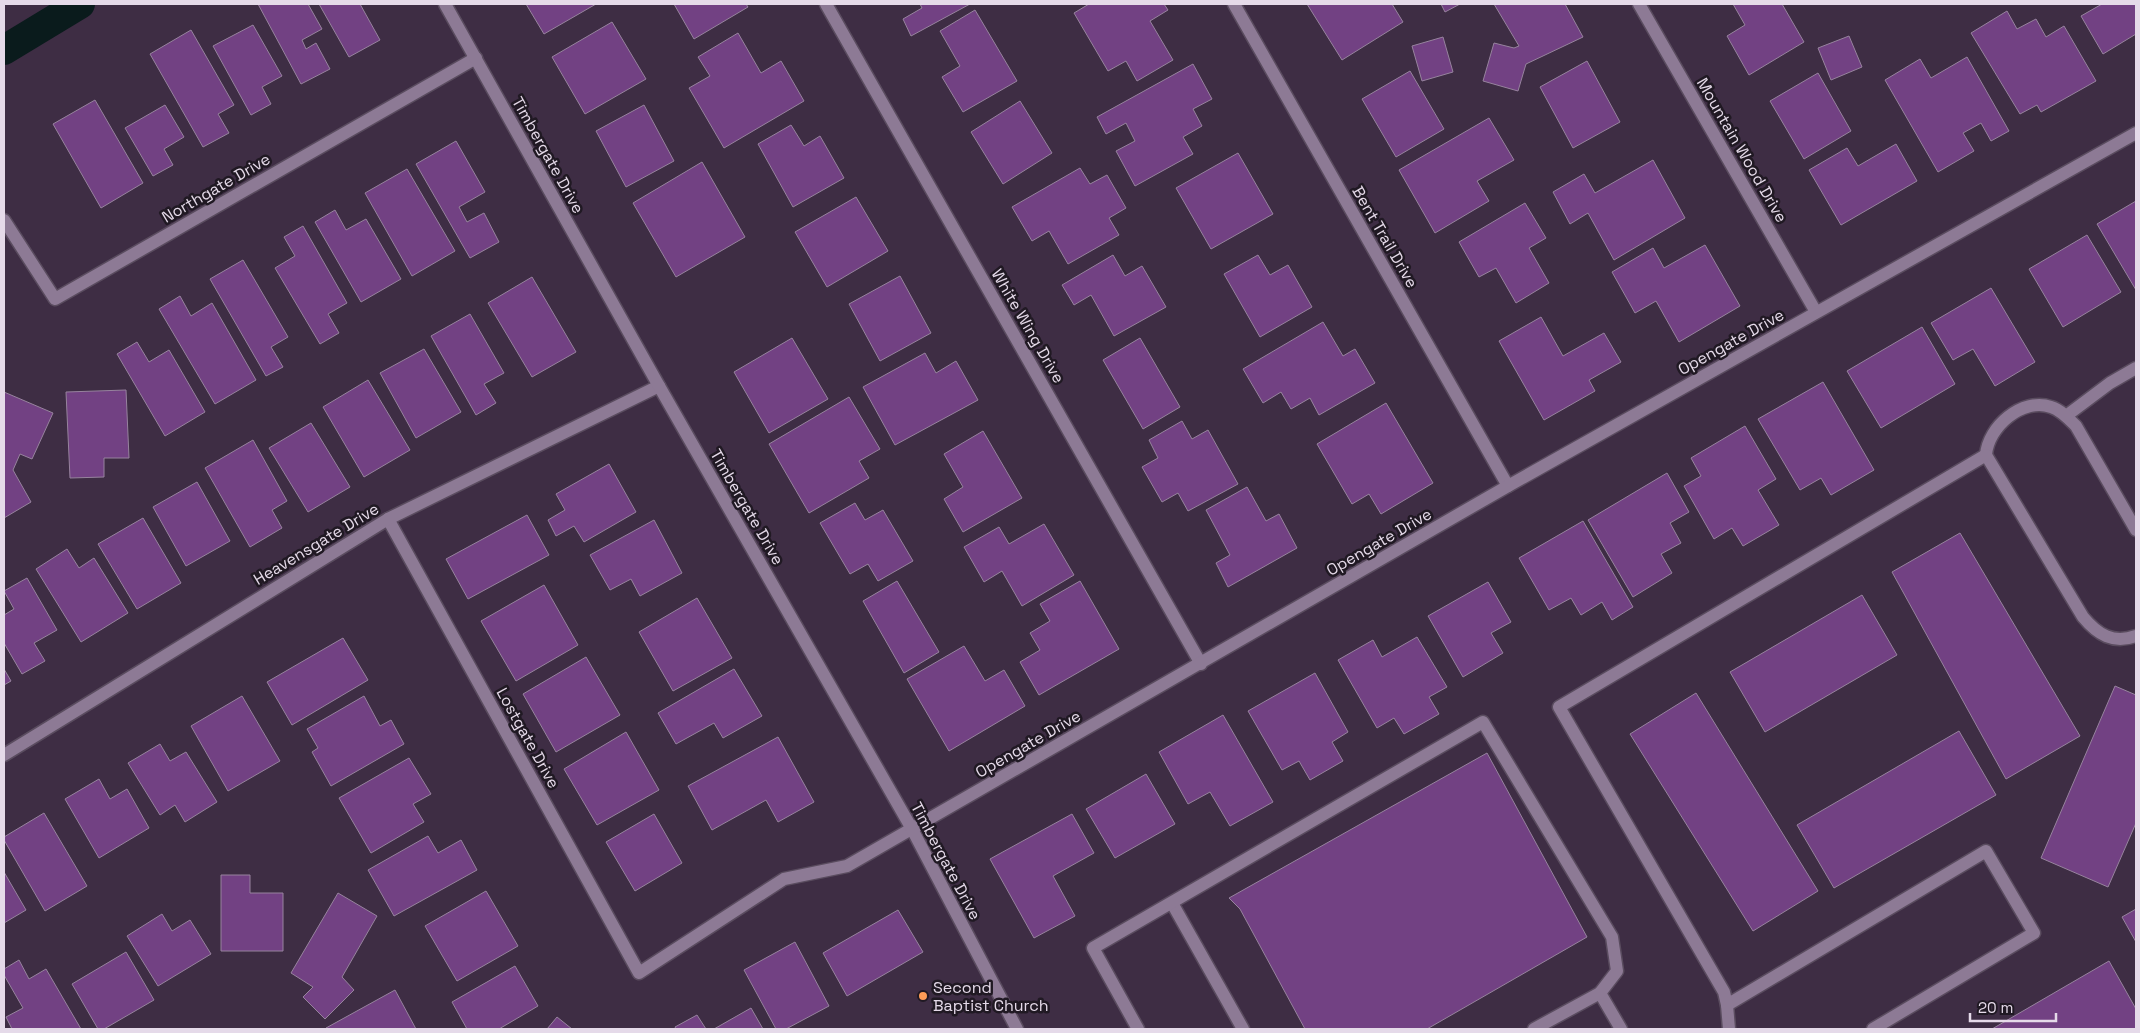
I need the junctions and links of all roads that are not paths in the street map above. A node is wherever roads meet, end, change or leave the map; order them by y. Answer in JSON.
{"nodes":[{"id":1,"x":445,"y":4,"type":"edge"},
{"id":2,"x":826,"y":4,"type":"edge"},
{"id":3,"x":1234,"y":4,"type":"edge"},
{"id":4,"x":1640,"y":4,"type":"edge"},
{"id":5,"x":476,"y":58,"type":"junction"},
{"id":6,"x":2136,"y":133,"type":"edge"},
{"id":7,"x":4,"y":220,"type":"edge"},
{"id":8,"x":1816,"y":312,"type":"junction"},
{"id":9,"x":2136,"y":368,"type":"edge"},
{"id":10,"x":659,"y":386,"type":"junction"},
{"id":11,"x":2066,"y":416,"type":"junction"},
{"id":12,"x":1986,"y":455,"type":"junction"},
{"id":13,"x":1508,"y":486,"type":"junction"},
{"id":14,"x":388,"y":519,"type":"junction"},
{"id":15,"x":2136,"y":530,"type":"edge"},
{"id":16,"x":2136,"y":636,"type":"edge"},
{"id":17,"x":1201,"y":664,"type":"junction"},
{"id":18,"x":4,"y":755,"type":"edge"},
{"id":19,"x":912,"y":830,"type":"junction"},
{"id":20,"x":1172,"y":903,"type":"junction"},
{"id":21,"x":639,"y":972,"type":"joint"},
{"id":22,"x":1600,"y":993,"type":"junction"},
{"id":23,"x":1727,"y":1006,"type":"junction"},
{"id":24,"x":1012,"y":1026,"type":"edge"},
{"id":25,"x":1138,"y":1029,"type":"edge"},
{"id":26,"x":1243,"y":1029,"type":"edge"},
{"id":27,"x":1534,"y":1029,"type":"edge"},
{"id":28,"x":1622,"y":1029,"type":"edge"},
{"id":29,"x":1729,"y":1029,"type":"edge"},
{"id":30,"x":1873,"y":1029,"type":"edge"}],
"edges":[{"from":1,"to":5,"type":"street","name":"Timbergate Drive"},
{"from":2,"to":17,"type":"street","name":"White Wing Drive"},
{"from":3,"to":13,"type":"street","name":"Bent Trail Drive"},
{"from":4,"to":8,"type":"street","name":"Mountain Wood Drive"},
{"from":5,"to":7,"type":"street","name":"Northgate Drive"},
{"from":5,"to":10,"type":"street","name":"Timbergate Drive"},
{"from":6,"to":8,"type":"street","name":"Opengate Drive"},
{"from":8,"to":13,"type":"street","name":"Opengate Drive"},
{"from":9,"to":11,"type":"street"},
{"from":10,"to":14,"type":"street","name":"Heavensgate Drive"},
{"from":10,"to":19,"type":"street","name":"Timbergate Drive"},
{"from":11,"to":12,"type":"street"},
{"from":11,"to":15,"type":"street"},
{"from":12,"to":16,"type":"street"},
{"from":12,"to":23,"type":"street"},
{"from":13,"to":17,"type":"street","name":"Opengate Drive"},
{"from":14,"to":18,"type":"street","name":"Heavensgate Drive"},
{"from":14,"to":21,"type":"street","name":"Lostgate Drive"},
{"from":17,"to":19,"type":"street","name":"Opengate Drive"},
{"from":19,"to":21,"type":"street","name":"Opengate Drive"},
{"from":19,"to":24,"type":"street","name":"Timbergate Drive"},
{"from":20,"to":22,"type":"street"},
{"from":20,"to":25,"type":"street"},
{"from":20,"to":26,"type":"street"},
{"from":22,"to":27,"type":"street"},
{"from":22,"to":28,"type":"street"},
{"from":23,"to":29,"type":"street"},
{"from":23,"to":30,"type":"street"}]}
